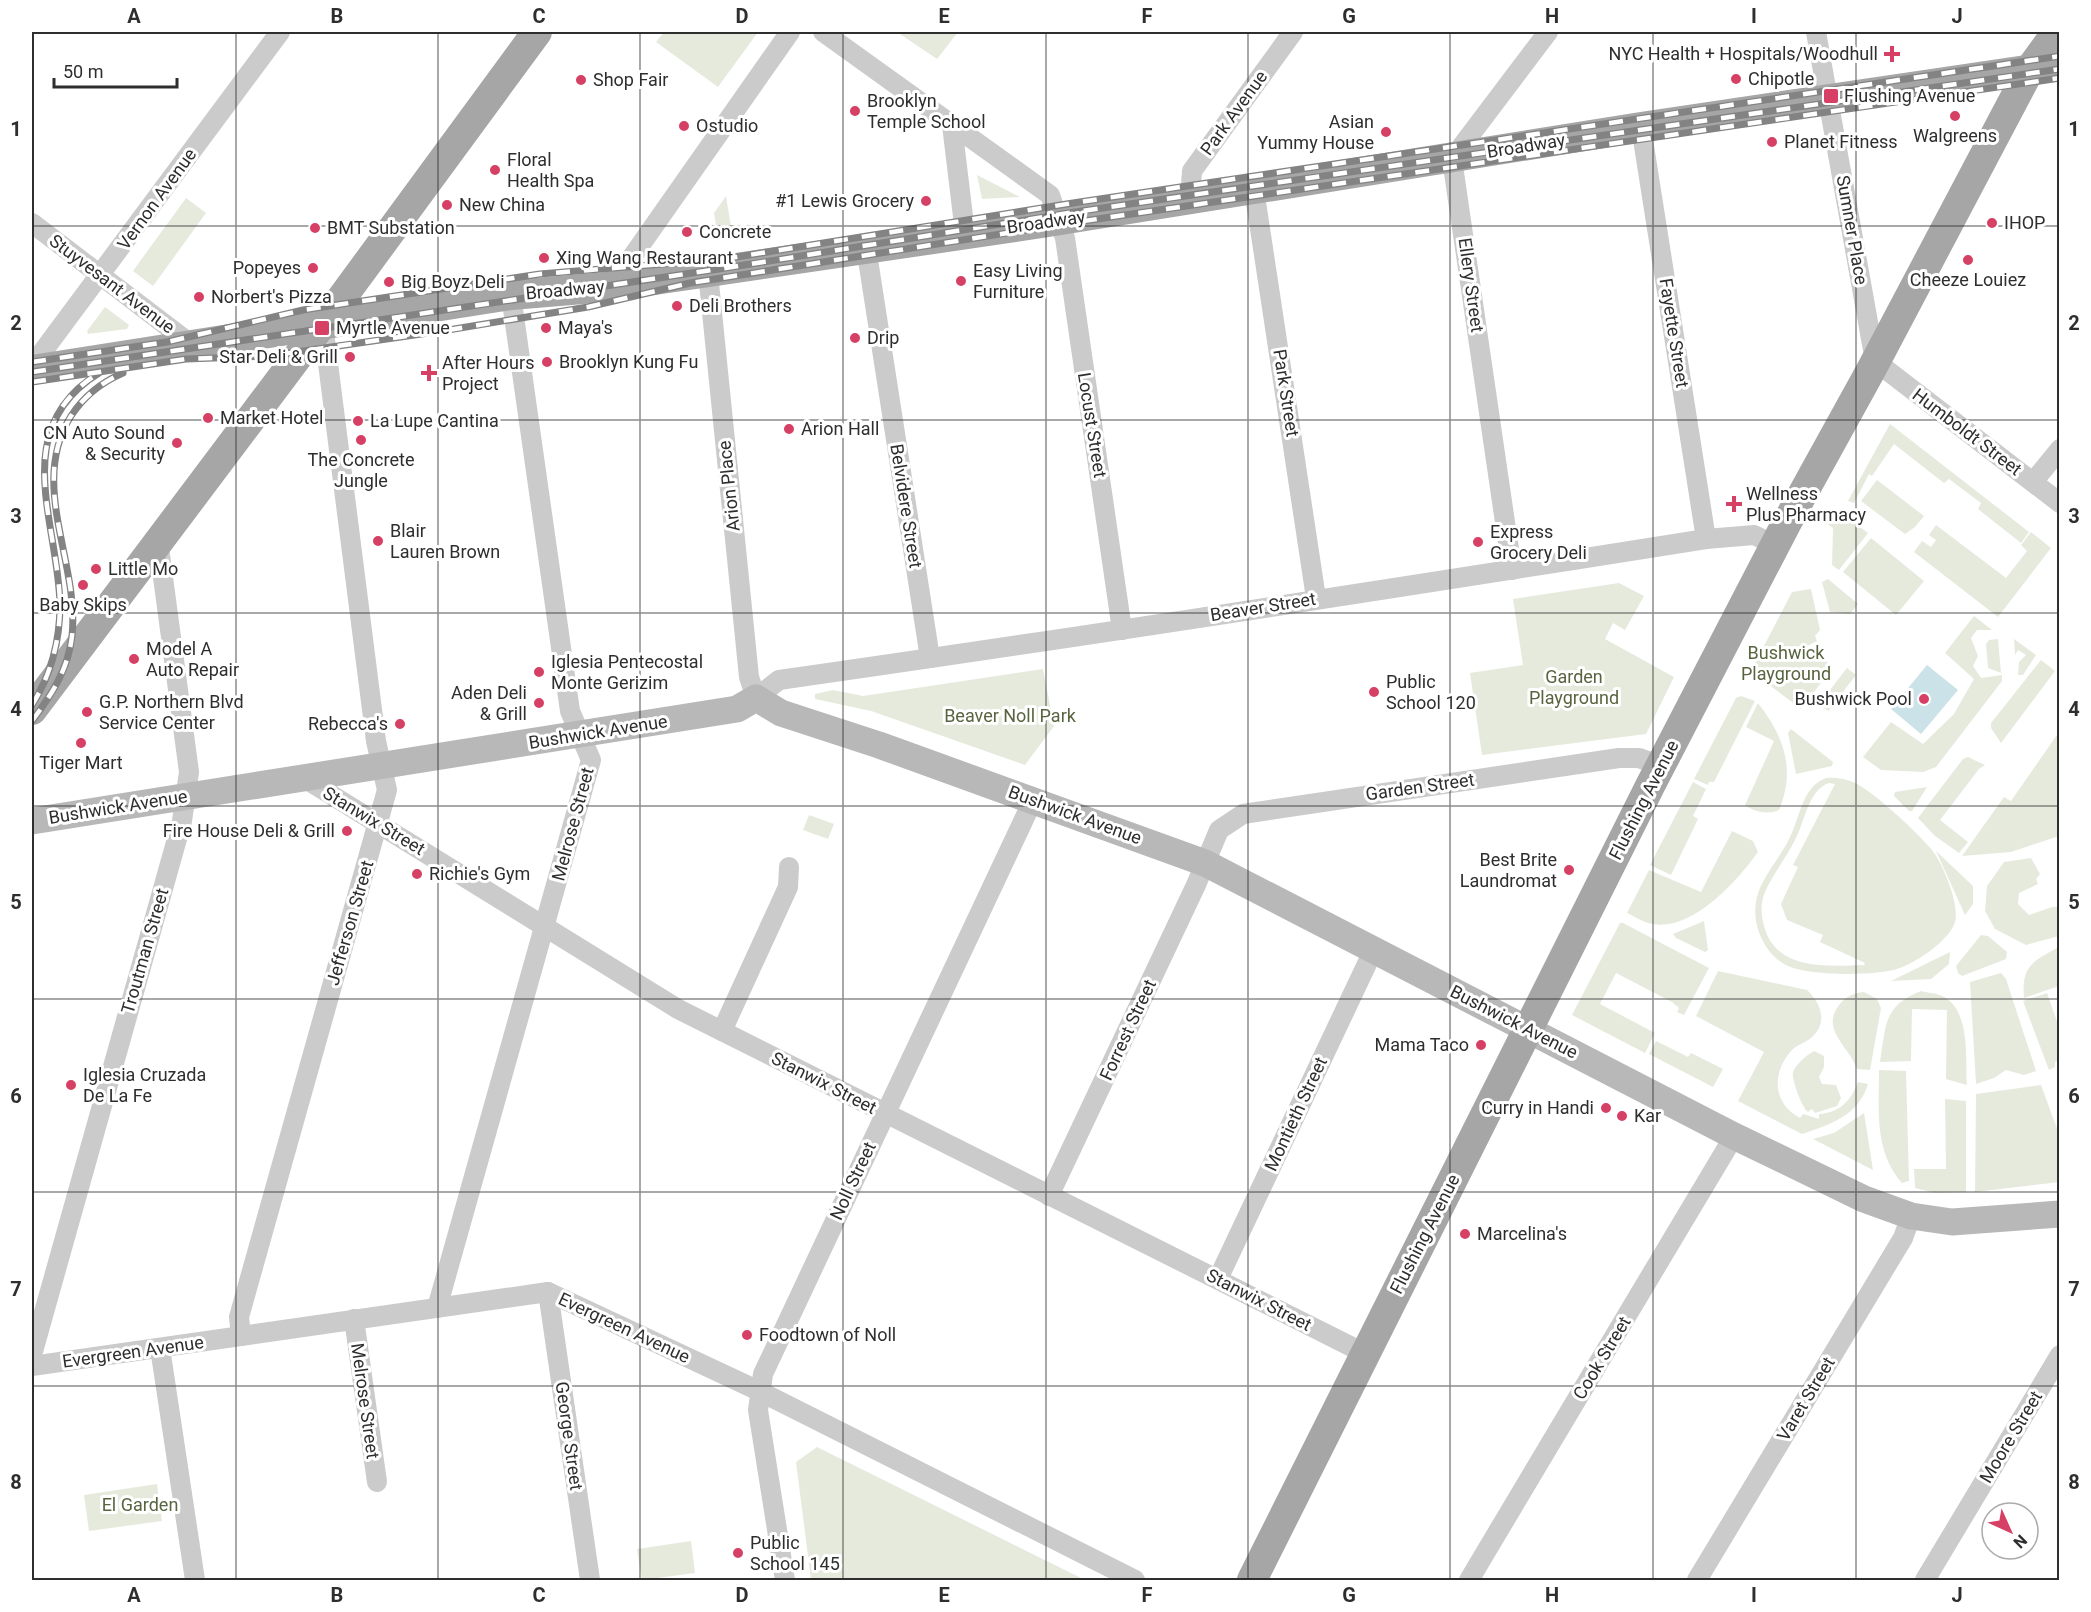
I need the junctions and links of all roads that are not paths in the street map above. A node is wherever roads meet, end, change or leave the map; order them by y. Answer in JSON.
{"nodes":[{"id":1,"x":280,"y":32,"type":"edge"},
{"id":2,"x":537,"y":32,"type":"edge"},
{"id":3,"x":790,"y":32,"type":"edge"},
{"id":4,"x":823,"y":32,"type":"edge"},
{"id":5,"x":1293,"y":32,"type":"edge"},
{"id":6,"x":1548,"y":32,"type":"edge"},
{"id":7,"x":1816,"y":32,"type":"edge"},
{"id":8,"x":2057,"y":32,"type":"edge"},
{"id":9,"x":2060,"y":65,"type":"edge"},
{"id":10,"x":2030,"y":69,"type":"junction"},
{"id":11,"x":1828,"y":98,"type":"junction"},
{"id":12,"x":952,"y":125,"type":"junction"},
{"id":13,"x":1641,"y":127,"type":"junction"},
{"id":14,"x":1452,"y":159,"type":"junction"},
{"id":15,"x":1254,"y":189,"type":"junction"},
{"id":16,"x":1190,"y":200,"type":"junction"},
{"id":17,"x":1059,"y":220,"type":"junction"},
{"id":18,"x":32,"y":223,"type":"edge"},
{"id":19,"x":965,"y":233,"type":"junction"},
{"id":20,"x":866,"y":247,"type":"junction"},
{"id":21,"x":708,"y":273,"type":"junction"},
{"id":22,"x":101,"y":274,"type":"junction"},
{"id":23,"x":634,"y":283,"type":"junction"},
{"id":24,"x":511,"y":295,"type":"junction"},
{"id":25,"x":322,"y":324,"type":"junction"},
{"id":26,"x":192,"y":345,"type":"junction"},
{"id":27,"x":1875,"y":361,"type":"junction"},
{"id":28,"x":32,"y":368,"type":"edge"},
{"id":29,"x":2060,"y":449,"type":"edge"},
{"id":30,"x":2033,"y":483,"type":"junction"},
{"id":31,"x":2060,"y":504,"type":"edge"},
{"id":32,"x":158,"y":540,"type":"junction"},
{"id":33,"x":1706,"y":540,"type":"junction"},
{"id":34,"x":1774,"y":545,"type":"junction"},
{"id":35,"x":1512,"y":570,"type":"junction"},
{"id":36,"x":1316,"y":598,"type":"junction"},
{"id":37,"x":1122,"y":630,"type":"junction"},
{"id":38,"x":930,"y":658,"type":"junction"},
{"id":39,"x":756,"y":698,"type":"junction"},
{"id":40,"x":32,"y":710,"type":"edge"},
{"id":41,"x":581,"y":735,"type":"junction"},
{"id":42,"x":381,"y":766,"type":"junction"},
{"id":43,"x":1660,"y":766,"type":"junction"},
{"id":44,"x":304,"y":778,"type":"junction"},
{"id":45,"x":186,"y":797,"type":"junction"},
{"id":46,"x":1033,"y":800,"type":"junction"},
{"id":47,"x":32,"y":821,"type":"edge"},
{"id":48,"x":379,"y":824,"type":"junction"},
{"id":49,"x":1205,"y":863,"type":"junction"},
{"id":50,"x":789,"y":867,"type":"dead end"},
{"id":51,"x":545,"y":926,"type":"junction"},
{"id":52,"x":1374,"y":950,"type":"junction"},
{"id":53,"x":1529,"y":1029,"type":"junction"},
{"id":54,"x":722,"y":1031,"type":"junction"},
{"id":55,"x":885,"y":1114,"type":"junction"},
{"id":56,"x":1734,"y":1136,"type":"junction"},
{"id":57,"x":1049,"y":1196,"type":"junction"},
{"id":58,"x":2060,"y":1214,"type":"edge"},
{"id":59,"x":1911,"y":1216,"type":"junction"},
{"id":60,"x":1218,"y":1280,"type":"junction"},
{"id":61,"x":548,"y":1292,"type":"junction"},
{"id":62,"x":437,"y":1308,"type":"junction"},
{"id":63,"x":354,"y":1319,"type":"junction"},
{"id":64,"x":241,"y":1336,"type":"junction"},
{"id":65,"x":160,"y":1348,"type":"junction"},
{"id":66,"x":1364,"y":1353,"type":"junction"},
{"id":67,"x":32,"y":1355,"type":"edge"},
{"id":68,"x":2060,"y":1355,"type":"edge"},
{"id":69,"x":32,"y":1366,"type":"edge"},
{"id":70,"x":761,"y":1392,"type":"junction"},
{"id":71,"x":377,"y":1482,"type":"dead end"},
{"id":72,"x":195,"y":1581,"type":"edge"},
{"id":73,"x":590,"y":1581,"type":"edge"},
{"id":74,"x":786,"y":1581,"type":"edge"},
{"id":75,"x":1136,"y":1581,"type":"edge"},
{"id":76,"x":1252,"y":1581,"type":"edge"},
{"id":77,"x":1469,"y":1581,"type":"edge"},
{"id":78,"x":1697,"y":1581,"type":"edge"},
{"id":79,"x":1925,"y":1581,"type":"edge"}],
"edges":[{"from":1,"to":22,"type":"street","name":"Vernon Avenue"},
{"from":2,"to":25,"type":"main road"},
{"from":3,"to":23,"type":"street"},
{"from":4,"to":12,"type":"street","name":"Locust Street"},
{"from":5,"to":16,"type":"street","name":"Park Avenue"},
{"from":6,"to":14,"type":"street"},
{"from":7,"to":11,"type":"street","name":"Sumner Place"},
{"from":8,"to":10,"type":"main road","name":"Flushing Avenue"},
{"from":9,"to":10,"type":"main road","name":"Broadway"},
{"from":10,"to":11,"type":"main road","name":"Broadway"},
{"from":10,"to":27,"type":"main road","name":"Flushing Avenue"},
{"from":11,"to":13,"type":"main road","name":"Broadway"},
{"from":11,"to":27,"type":"street","name":"Sumner Place"},
{"from":12,"to":17,"type":"street","name":"Locust Street"},
{"from":12,"to":19,"type":"street"},
{"from":13,"to":14,"type":"main road","name":"Broadway"},
{"from":13,"to":33,"type":"street","name":"Fayette Street"},
{"from":14,"to":15,"type":"main road","name":"Broadway"},
{"from":14,"to":35,"type":"street","name":"Ellery Street"},
{"from":15,"to":16,"type":"main road","name":"Broadway"},
{"from":15,"to":36,"type":"street","name":"Park Street"},
{"from":16,"to":17,"type":"main road","name":"Broadway"},
{"from":17,"to":19,"type":"main road","name":"Broadway"},
{"from":17,"to":37,"type":"street","name":"Locust Street"},
{"from":18,"to":22,"type":"street","name":"Stuyvesant Avenue"},
{"from":19,"to":20,"type":"main road","name":"Broadway"},
{"from":20,"to":21,"type":"main road","name":"Broadway"},
{"from":20,"to":38,"type":"street","name":"Belvidere Street"},
{"from":21,"to":23,"type":"main road","name":"Broadway"},
{"from":21,"to":39,"type":"street","name":"Arion Place"},
{"from":22,"to":26,"type":"street","name":"Stuyvesant Avenue"},
{"from":22,"to":28,"type":"street","name":"Vernon Avenue"},
{"from":23,"to":24,"type":"main road","name":"Broadway"},
{"from":24,"to":25,"type":"main road","name":"Broadway"},
{"from":24,"to":41,"type":"street","name":"Melrose Street"},
{"from":25,"to":26,"type":"main road","name":"Broadway"},
{"from":25,"to":32,"type":"main road"},
{"from":25,"to":42,"type":"street","name":"Jefferson Street"},
{"from":26,"to":28,"type":"main road","name":"Broadway"},
{"from":27,"to":30,"type":"street","name":"Humboldt Street"},
{"from":27,"to":34,"type":"main road","name":"Flushing Avenue"},
{"from":29,"to":30,"type":"street"},
{"from":30,"to":31,"type":"street","name":"Humboldt Street"},
{"from":32,"to":40,"type":"main road"},
{"from":32,"to":45,"type":"street","name":"Troutman Street"},
{"from":33,"to":34,"type":"street","name":"Beaver Street"},
{"from":33,"to":35,"type":"street","name":"Beaver Street"},
{"from":34,"to":43,"type":"main road","name":"Flushing Avenue"},
{"from":35,"to":36,"type":"street","name":"Beaver Street"},
{"from":36,"to":37,"type":"street","name":"Beaver Street"},
{"from":37,"to":38,"type":"street","name":"Beaver Street"},
{"from":38,"to":39,"type":"street","name":"Beaver Street"},
{"from":39,"to":41,"type":"main road","name":"Bushwick Avenue"},
{"from":39,"to":46,"type":"main road","name":"Bushwick Avenue"},
{"from":41,"to":42,"type":"main road","name":"Bushwick Avenue"},
{"from":41,"to":51,"type":"street","name":"Melrose Street"},
{"from":42,"to":44,"type":"main road","name":"Bushwick Avenue"},
{"from":42,"to":48,"type":"street","name":"Jefferson Street"},
{"from":43,"to":49,"type":"street","name":"Garden Street"},
{"from":43,"to":53,"type":"main road","name":"Flushing Avenue"},
{"from":44,"to":45,"type":"main road","name":"Bushwick Avenue"},
{"from":44,"to":48,"type":"street","name":"Stanwix Street"},
{"from":45,"to":47,"type":"main road","name":"Bushwick Avenue"},
{"from":45,"to":67,"type":"street","name":"Troutman Street"},
{"from":46,"to":49,"type":"main road","name":"Bushwick Avenue"},
{"from":46,"to":55,"type":"street","name":"Noll Street"},
{"from":48,"to":51,"type":"street","name":"Stanwix Street"},
{"from":48,"to":64,"type":"street","name":"Jefferson Street"},
{"from":49,"to":52,"type":"main road","name":"Bushwick Avenue"},
{"from":49,"to":57,"type":"street","name":"Forrest Street"},
{"from":50,"to":54,"type":"street"},
{"from":51,"to":54,"type":"street","name":"Stanwix Street"},
{"from":51,"to":62,"type":"street","name":"Melrose Street"},
{"from":52,"to":53,"type":"main road","name":"Bushwick Avenue"},
{"from":52,"to":60,"type":"street","name":"Montieth Street"},
{"from":53,"to":56,"type":"main road","name":"Bushwick Avenue"},
{"from":53,"to":66,"type":"main road","name":"Flushing Avenue"},
{"from":54,"to":55,"type":"street","name":"Stanwix Street"},
{"from":55,"to":57,"type":"street","name":"Stanwix Street"},
{"from":55,"to":70,"type":"street","name":"Noll Street"},
{"from":56,"to":59,"type":"main road","name":"Bushwick Avenue"},
{"from":56,"to":77,"type":"street","name":"Cook Street"},
{"from":57,"to":60,"type":"street","name":"Stanwix Street"},
{"from":58,"to":59,"type":"main road","name":"Bushwick Avenue"},
{"from":59,"to":78,"type":"street","name":"Varet Street"},
{"from":60,"to":66,"type":"street","name":"Stanwix Street"},
{"from":61,"to":62,"type":"street","name":"Evergreen Avenue"},
{"from":61,"to":70,"type":"street","name":"Evergreen Avenue"},
{"from":61,"to":73,"type":"street","name":"George Street"},
{"from":62,"to":63,"type":"street","name":"Evergreen Avenue"},
{"from":63,"to":64,"type":"street","name":"Evergreen Avenue"},
{"from":63,"to":71,"type":"street","name":"Melrose Street"},
{"from":64,"to":65,"type":"street","name":"Evergreen Avenue"},
{"from":65,"to":69,"type":"street","name":"Evergreen Avenue"},
{"from":65,"to":72,"type":"street"},
{"from":66,"to":76,"type":"main road","name":"Flushing Avenue"},
{"from":68,"to":79,"type":"street","name":"Moore Street"},
{"from":70,"to":74,"type":"street","name":"Noll Street"},
{"from":70,"to":75,"type":"street","name":"Evergreen Avenue"}]}
